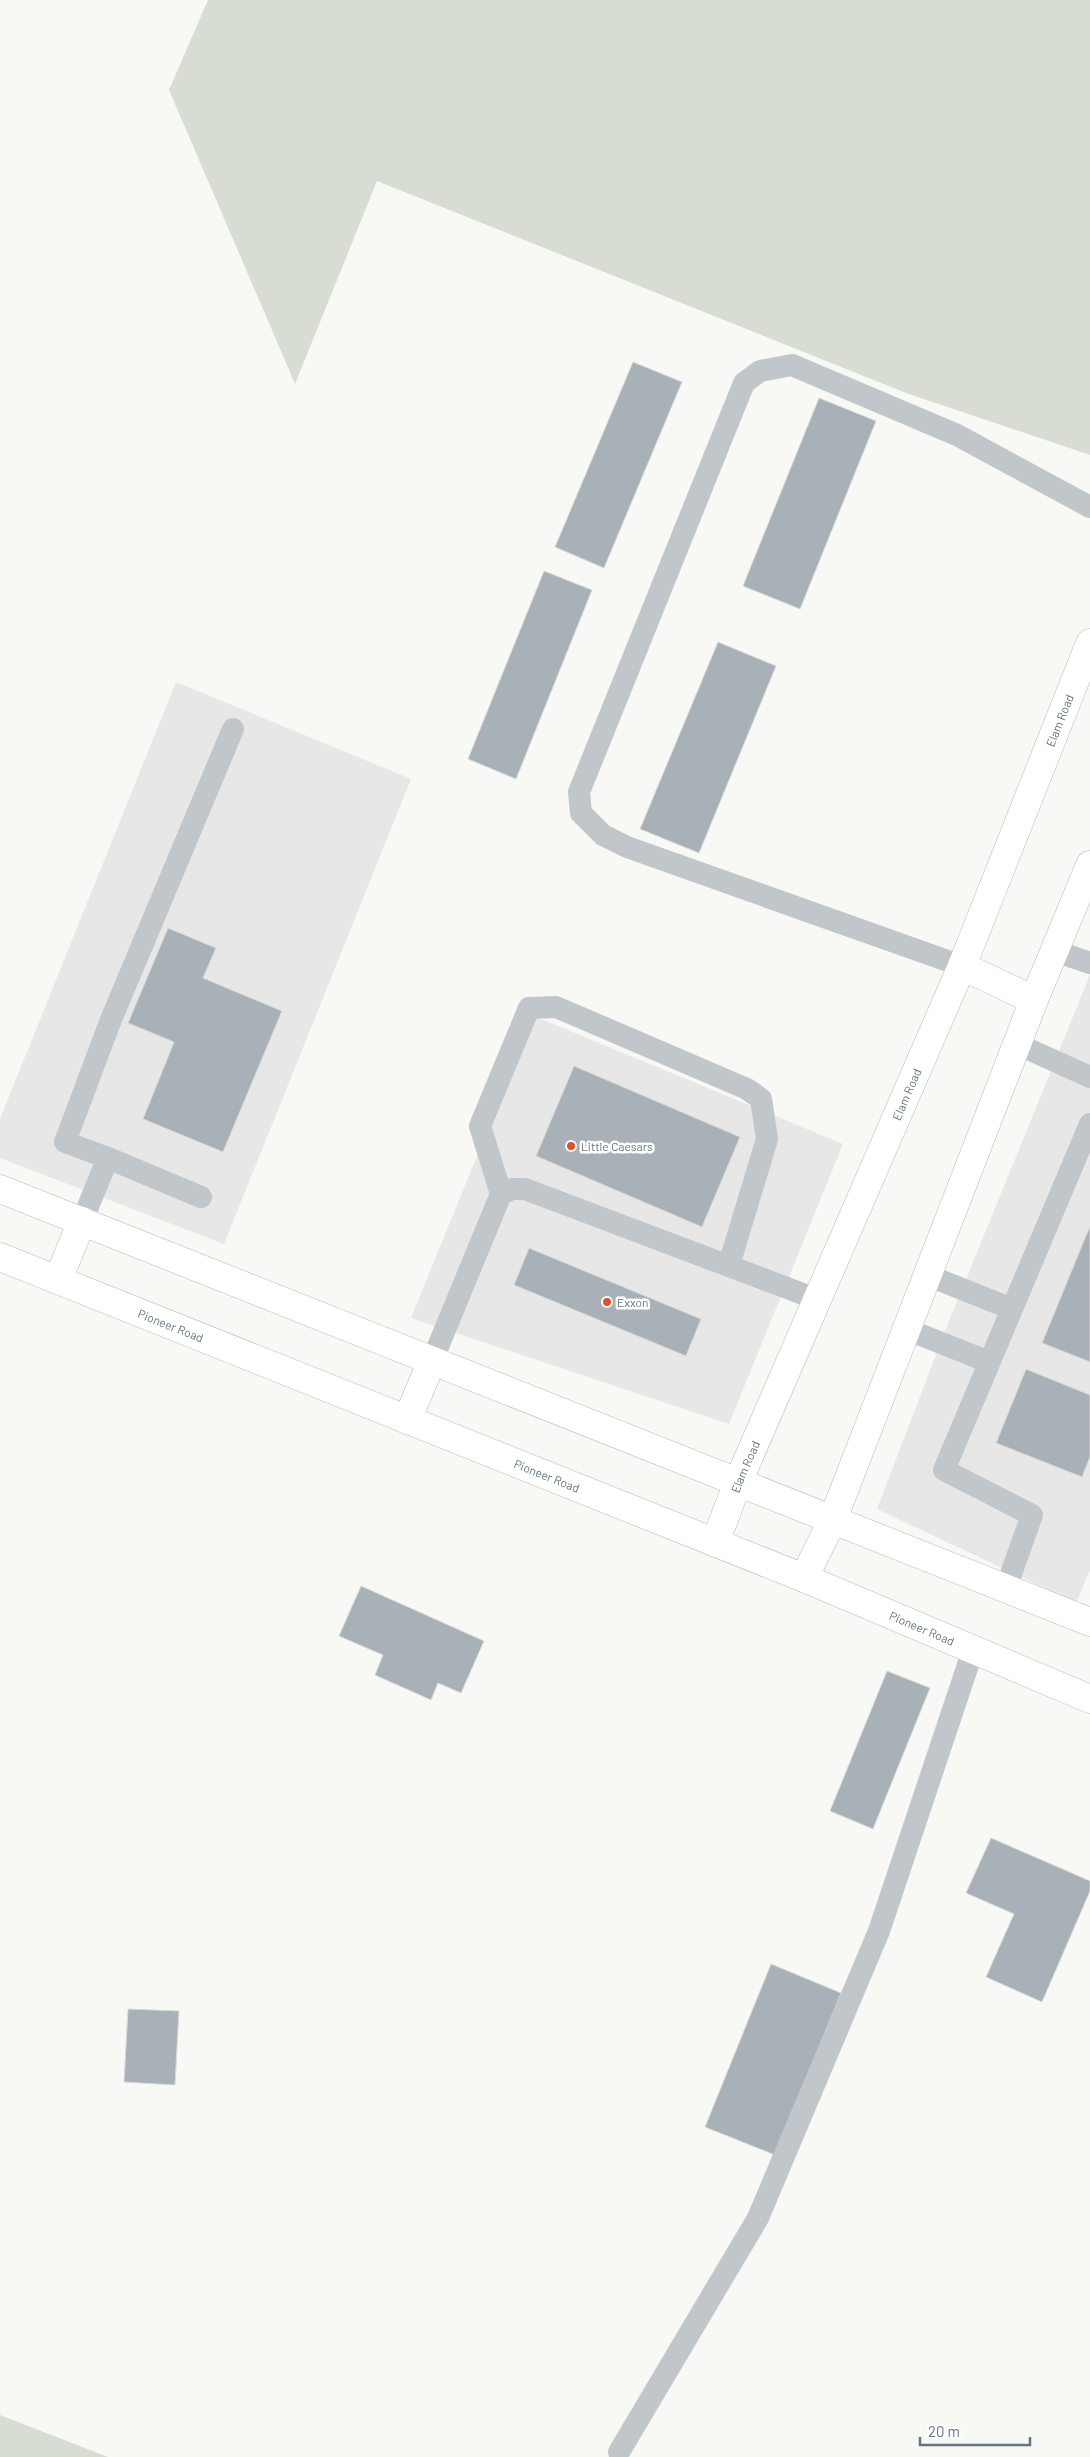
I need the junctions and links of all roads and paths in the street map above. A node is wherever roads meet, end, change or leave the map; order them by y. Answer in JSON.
{"nodes":[{"id":1,"x":1090,"y":507,"type":"edge"},
{"id":2,"x":1090,"y":643,"type":"edge"},
{"id":3,"x":233,"y":729,"type":"dead end"},
{"id":4,"x":1090,"y":865,"type":"edge"},
{"id":5,"x":1055,"y":951,"type":"junction"},
{"id":6,"x":1090,"y":963,"type":"edge"},
{"id":7,"x":962,"y":966,"type":"junction"},
{"id":8,"x":1034,"y":1000,"type":"junction"},
{"id":9,"x":1017,"y":1044,"type":"junction"},
{"id":10,"x":1090,"y":1077,"type":"edge"},
{"id":11,"x":1090,"y":1124,"type":"edge"},
{"id":12,"x":108,"y":1158,"type":"junction"},
{"id":13,"x":0,"y":1189,"type":"edge"},
{"id":14,"x":501,"y":1194,"type":"junction"},
{"id":15,"x":201,"y":1198,"type":"dead end"},
{"id":16,"x":82,"y":1221,"type":"junction"},
{"id":17,"x":0,"y":1257,"type":"edge"},
{"id":18,"x":729,"y":1265,"type":"junction"},
{"id":19,"x":926,"y":1275,"type":"junction"},
{"id":20,"x":58,"y":1280,"type":"junction"},
{"id":21,"x":816,"y":1300,"type":"junction"},
{"id":22,"x":1012,"y":1309,"type":"junction"},
{"id":23,"x":906,"y":1329,"type":"junction"},
{"id":24,"x":432,"y":1360,"type":"junction"},
{"id":25,"x":989,"y":1362,"type":"junction"},
{"id":26,"x":407,"y":1420,"type":"junction"},
{"id":27,"x":738,"y":1482,"type":"junction"},
{"id":28,"x":833,"y":1518,"type":"junction"},
{"id":29,"x":716,"y":1543,"type":"junction"},
{"id":30,"x":804,"y":1578,"type":"junction"},
{"id":31,"x":1006,"y":1588,"type":"junction"},
{"id":32,"x":1090,"y":1622,"type":"edge"},
{"id":33,"x":973,"y":1650,"type":"junction"},
{"id":34,"x":1090,"y":1699,"type":"edge"},
{"id":35,"x":619,"y":2452,"type":"dead end"}],
"edges":[{"from":1,"to":7,"type":"lane"},
{"from":2,"to":7,"type":"main road","name":"Elam Road"},
{"from":3,"to":12,"type":"lane"},
{"from":4,"to":5,"type":"main road"},
{"from":5,"to":6,"type":"lane"},
{"from":5,"to":8,"type":"main road"},
{"from":7,"to":8,"type":"main road"},
{"from":7,"to":21,"type":"main road","name":"Elam Road"},
{"from":8,"to":9,"type":"main road"},
{"from":9,"to":10,"type":"lane"},
{"from":9,"to":19,"type":"main road"},
{"from":11,"to":22,"type":"lane"},
{"from":12,"to":15,"type":"lane"},
{"from":12,"to":16,"type":"lane"},
{"from":13,"to":16,"type":"main road"},
{"from":14,"to":18,"type":"lane"},
{"from":14,"to":18,"type":"lane"},
{"from":14,"to":24,"type":"lane"},
{"from":16,"to":20,"type":"main road"},
{"from":16,"to":24,"type":"main road"},
{"from":17,"to":20,"type":"main road","name":"Pioneer Road"},
{"from":18,"to":21,"type":"lane"},
{"from":19,"to":22,"type":"lane"},
{"from":19,"to":23,"type":"main road"},
{"from":20,"to":26,"type":"main road","name":"Pioneer Road"},
{"from":21,"to":27,"type":"main road","name":"Elam Road"},
{"from":22,"to":25,"type":"lane"},
{"from":23,"to":25,"type":"lane"},
{"from":23,"to":28,"type":"main road"},
{"from":24,"to":26,"type":"main road"},
{"from":24,"to":27,"type":"main road"},
{"from":25,"to":31,"type":"lane"},
{"from":26,"to":29,"type":"main road","name":"Pioneer Road"},
{"from":27,"to":28,"type":"main road"},
{"from":27,"to":29,"type":"main road","name":"Elam Road"},
{"from":28,"to":30,"type":"main road"},
{"from":28,"to":31,"type":"main road"},
{"from":29,"to":30,"type":"main road","name":"Pioneer Road"},
{"from":30,"to":33,"type":"main road","name":"Pioneer Road"},
{"from":31,"to":32,"type":"main road"},
{"from":33,"to":34,"type":"main road","name":"Pioneer Road"},
{"from":33,"to":35,"type":"lane"}]}
